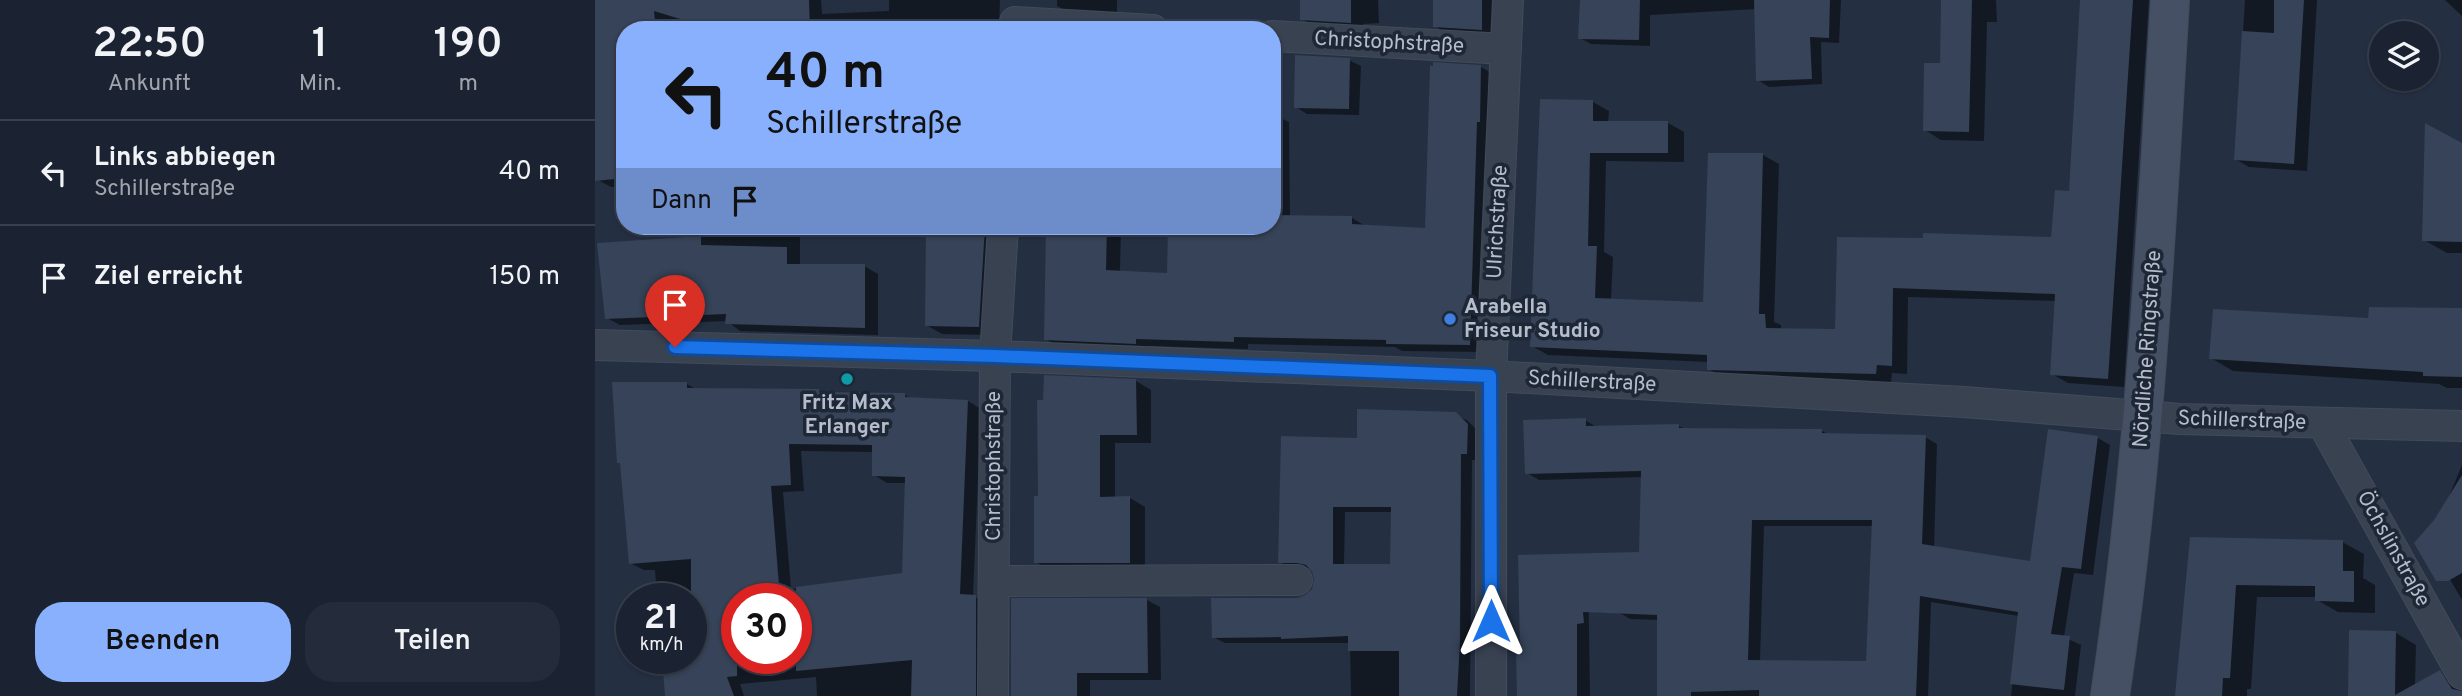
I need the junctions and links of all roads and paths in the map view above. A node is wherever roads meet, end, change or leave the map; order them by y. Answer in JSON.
{"nodes":[{"id":1,"x":1508,"y":0,"type":"edge"},
{"id":2,"x":2170,"y":0,"type":"edge"},
{"id":3,"x":1015,"y":17,"type":"edge"},
{"id":4,"x":1057,"y":21,"type":"edge"},
{"id":5,"x":1281,"y":36,"type":"edge"},
{"id":6,"x":1506,"y":49,"type":"junction"},
{"id":7,"x":1002,"y":235,"type":"edge"},
{"id":8,"x":595,"y":345,"type":"edge"},
{"id":9,"x":995,"y":356,"type":"junction"},
{"id":10,"x":1490,"y":376,"type":"junction"},
{"id":11,"x":2144,"y":417,"type":"junction"},
{"id":12,"x":2323,"y":424,"type":"junction"},
{"id":13,"x":2462,"y":426,"type":"edge"},
{"id":14,"x":1297,"y":580,"type":"dead end"},
{"id":15,"x":994,"y":581,"type":"junction"},
{"id":16,"x":2462,"y":674,"type":"edge"},
{"id":17,"x":993,"y":696,"type":"edge"},
{"id":18,"x":1491,"y":696,"type":"edge"},
{"id":19,"x":2110,"y":696,"type":"edge"}],
"edges":[{"from":1,"to":6,"type":"street","name":"Ulrichstraße"},
{"from":2,"to":11,"type":"street","name":"Nördliche Ringstraße"},
{"from":3,"to":4,"type":"street"},
{"from":5,"to":6,"type":"street","name":"Christophstraße"},
{"from":6,"to":10,"type":"street","name":"Ulrichstraße"},
{"from":7,"to":9,"type":"street","name":"Christophstraße"},
{"from":8,"to":9,"type":"street","name":"Schillerstraße"},
{"from":9,"to":10,"type":"street","name":"Schillerstraße"},
{"from":9,"to":15,"type":"street","name":"Christophstraße"},
{"from":10,"to":11,"type":"street","name":"Schillerstraße"},
{"from":10,"to":18,"type":"street","name":"Ulrichstraße"},
{"from":11,"to":12,"type":"street","name":"Schillerstraße"},
{"from":11,"to":19,"type":"street","name":"Nördliche Ringstraße"},
{"from":12,"to":13,"type":"street","name":"Schillerstraße"},
{"from":12,"to":16,"type":"street","name":"Öchslinstraße"},
{"from":14,"to":15,"type":"street"},
{"from":15,"to":17,"type":"street","name":"Christophstraße"}]}
